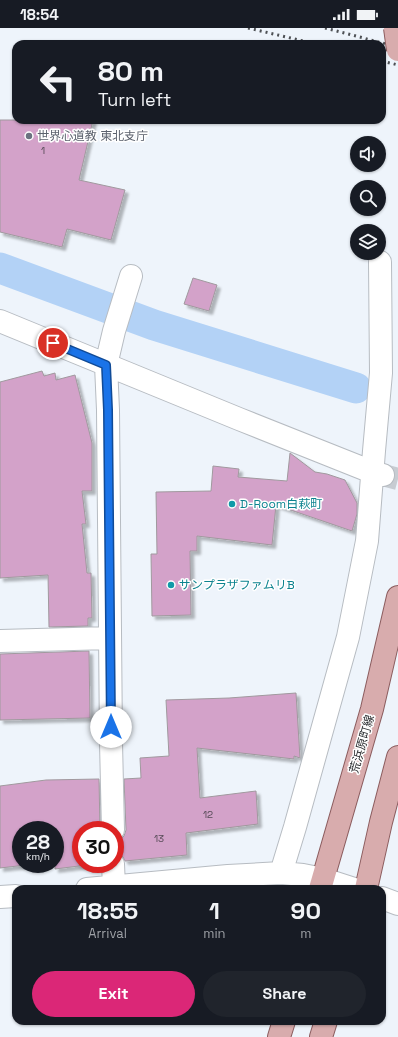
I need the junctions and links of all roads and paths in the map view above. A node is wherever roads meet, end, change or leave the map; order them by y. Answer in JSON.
{"nodes":[{"id":1,"x":395,"y":28,"type":"edge"},
{"id":2,"x":398,"y":50,"type":"edge"},
{"id":3,"x":380,"y":262,"type":"dead end"},
{"id":4,"x":131,"y":276,"type":"dead end"},
{"id":5,"x":0,"y":321,"type":"edge"},
{"id":6,"x":106,"y":365,"type":"junction"},
{"id":7,"x":377,"y":473,"type":"junction"},
{"id":8,"x":398,"y":597,"type":"edge"},
{"id":9,"x":110,"y":638,"type":"junction"},
{"id":10,"x":0,"y":641,"type":"edge"},
{"id":11,"x":398,"y":757,"type":"edge"},
{"id":12,"x":113,"y":821,"type":"edge"},
{"id":13,"x":113,"y":873,"type":"edge"},
{"id":14,"x":281,"y":873,"type":"junction"},
{"id":15,"x":322,"y":884,"type":"edge"},
{"id":16,"x":114,"y":885,"type":"edge"},
{"id":17,"x":125,"y":885,"type":"edge"},
{"id":18,"x":367,"y":885,"type":"edge"},
{"id":19,"x":12,"y":896,"type":"edge"},
{"id":20,"x":0,"y":897,"type":"edge"},
{"id":21,"x":386,"y":900,"type":"edge"},
{"id":22,"x":398,"y":904,"type":"edge"},
{"id":23,"x":283,"y":1025,"type":"edge"},
{"id":24,"x":325,"y":1025,"type":"edge"},
{"id":25,"x":279,"y":1037,"type":"edge"},
{"id":26,"x":322,"y":1037,"type":"edge"}],
"edges":[{"from":1,"to":2,"type":"main road","bridge":true},
{"from":3,"to":7,"type":"street"},
{"from":4,"to":6,"type":"street"},
{"from":5,"to":6,"type":"street"},
{"from":6,"to":7,"type":"street"},
{"from":6,"to":9,"type":"street"},
{"from":7,"to":14,"type":"street"},
{"from":8,"to":15,"type":"main road","name":"荒浜原町線"},
{"from":9,"to":10,"type":"street"},
{"from":9,"to":12,"type":"street"},
{"from":11,"to":18,"type":"main road"},
{"from":13,"to":16,"type":"street"},
{"from":14,"to":15,"type":"street"},
{"from":14,"to":17,"type":"street"},
{"from":19,"to":20,"type":"street"},
{"from":21,"to":22,"type":"street"},
{"from":23,"to":25,"type":"main road"},
{"from":24,"to":26,"type":"main road"}]}
